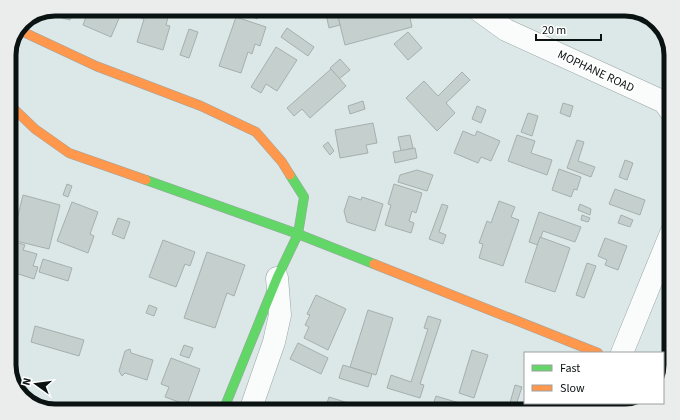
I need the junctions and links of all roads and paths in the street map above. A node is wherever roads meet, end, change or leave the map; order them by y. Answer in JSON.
{"nodes":[{"id":1,"x":487,"y":16,"type":"edge"},
{"id":2,"x":23,"y":32,"type":"edge"},
{"id":3,"x":664,"y":102,"type":"edge"},
{"id":4,"x":16,"y":111,"type":"edge"},
{"id":5,"x":298,"y":234,"type":"junction"},
{"id":6,"x":664,"y":250,"type":"edge"},
{"id":7,"x":277,"y":278,"type":"junction"},
{"id":8,"x":595,"y":352,"type":"edge"},
{"id":9,"x":622,"y":352,"type":"edge"},
{"id":10,"x":226,"y":404,"type":"edge"},
{"id":11,"x":252,"y":404,"type":"edge"}],
"edges":[{"from":1,"to":3,"type":"street","name":"MOPHANE ROAD"},
{"from":2,"to":5,"type":"street"},
{"from":4,"to":5,"type":"street"},
{"from":5,"to":7,"type":"street"},
{"from":5,"to":8,"type":"street"},
{"from":6,"to":9,"type":"street"},
{"from":7,"to":10,"type":"street"},
{"from":7,"to":11,"type":"street"}]}
